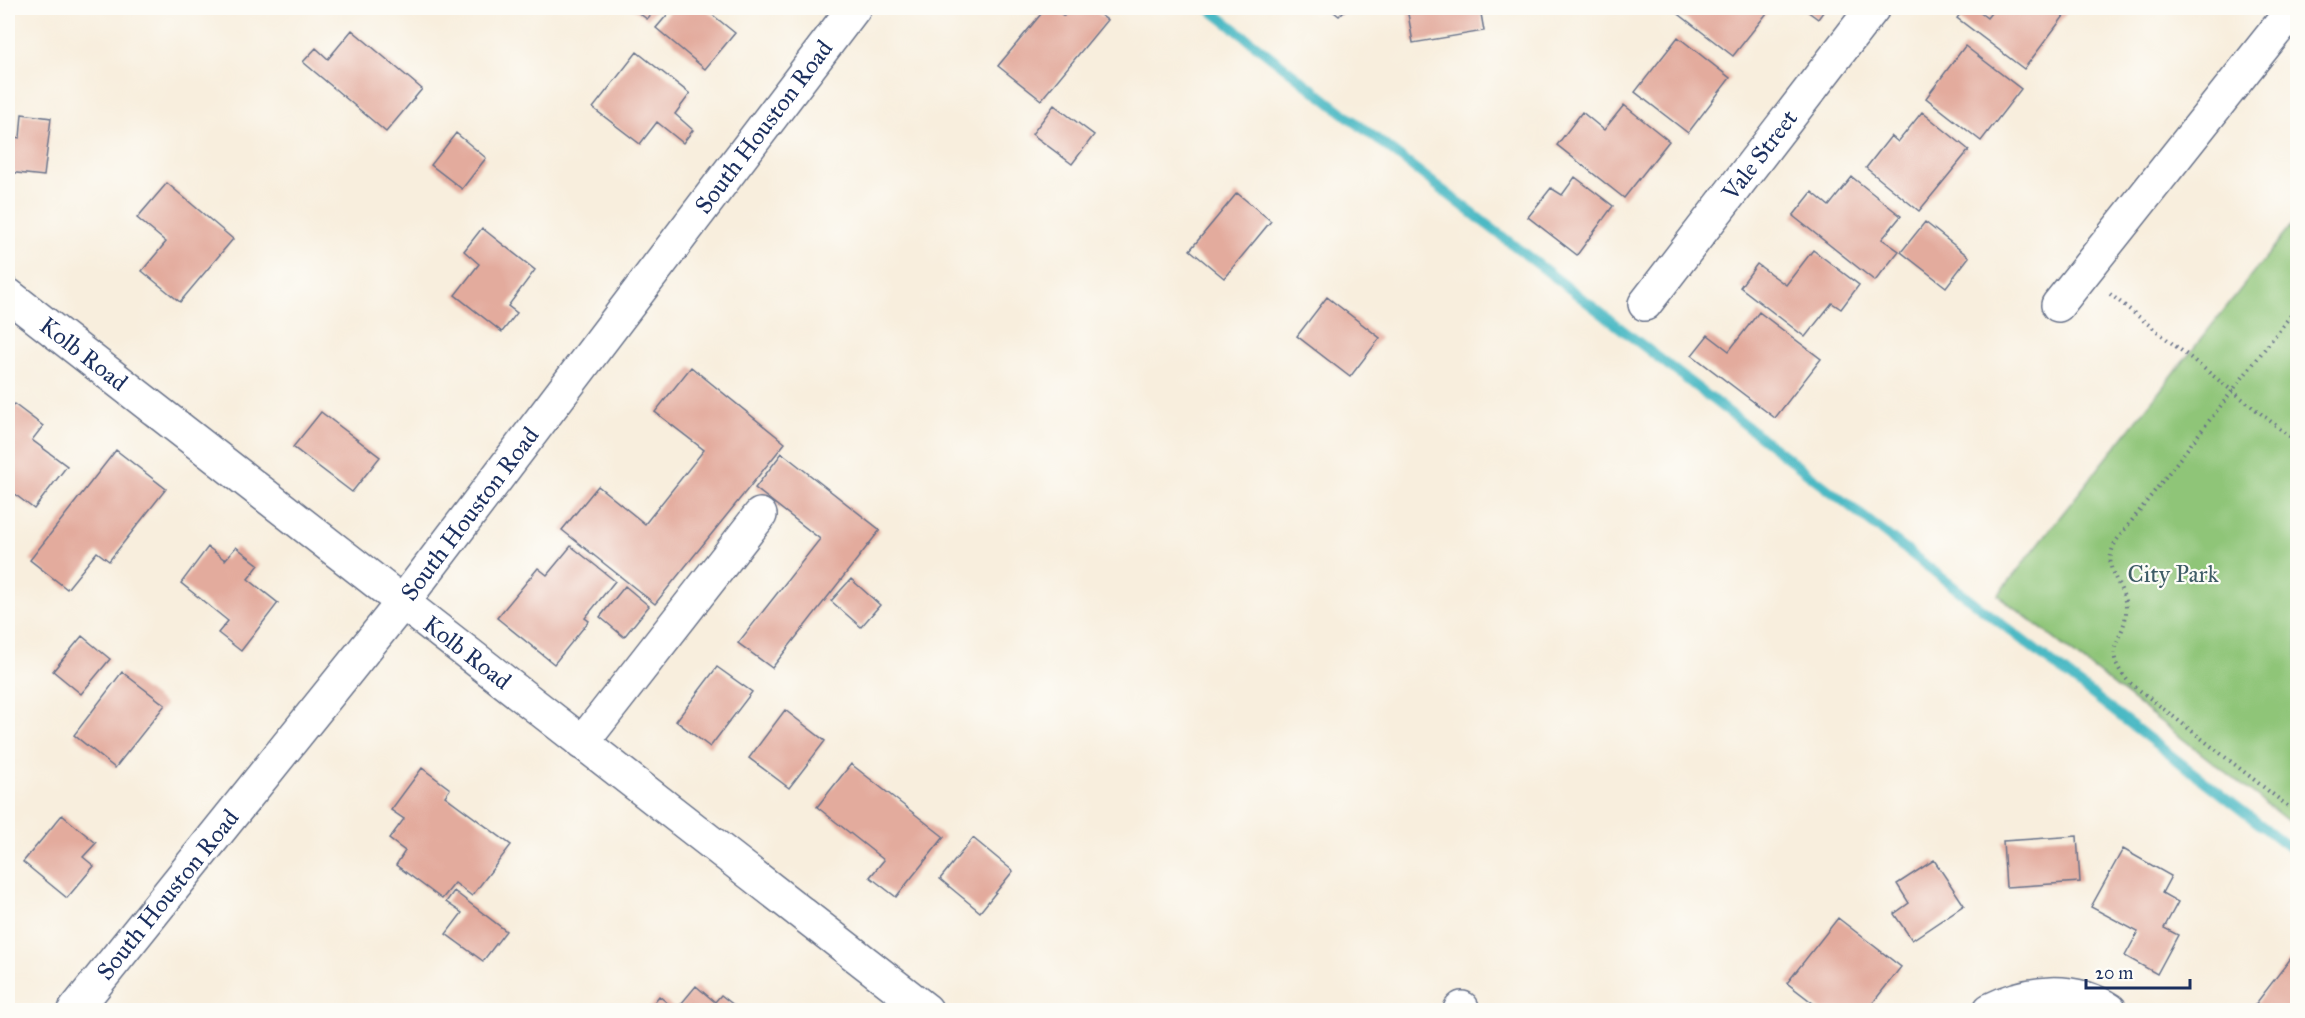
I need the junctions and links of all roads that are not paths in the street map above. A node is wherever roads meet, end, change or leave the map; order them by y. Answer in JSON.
{"nodes":[{"id":1,"x":1873,"y":8,"type":"edge"},
{"id":2,"x":2294,"y":8,"type":"edge"},
{"id":3,"x":848,"y":10,"type":"edge"},
{"id":4,"x":8,"y":295,"type":"edge"},
{"id":5,"x":1646,"y":304,"type":"dead end"},
{"id":6,"x":2058,"y":305,"type":"dead end"},
{"id":7,"x":760,"y":515,"type":"dead end"},
{"id":8,"x":402,"y":603,"type":"junction"},
{"id":9,"x":582,"y":743,"type":"junction"},
{"id":10,"x":75,"y":1011,"type":"edge"},
{"id":11,"x":926,"y":1011,"type":"edge"},
{"id":12,"x":1990,"y":1011,"type":"edge"},
{"id":13,"x":2110,"y":1011,"type":"edge"}],
"edges":[{"from":1,"to":5,"type":"street","name":"Vale Street"},
{"from":2,"to":6,"type":"street"},
{"from":3,"to":8,"type":"street","name":"South Houston Road"},
{"from":4,"to":8,"type":"street","name":"Kolb Road"},
{"from":7,"to":9,"type":"street"},
{"from":8,"to":9,"type":"street","name":"Kolb Road"},
{"from":8,"to":10,"type":"street","name":"South Houston Road"},
{"from":9,"to":11,"type":"street","name":"Kolb Road"},
{"from":12,"to":13,"type":"street"}]}
